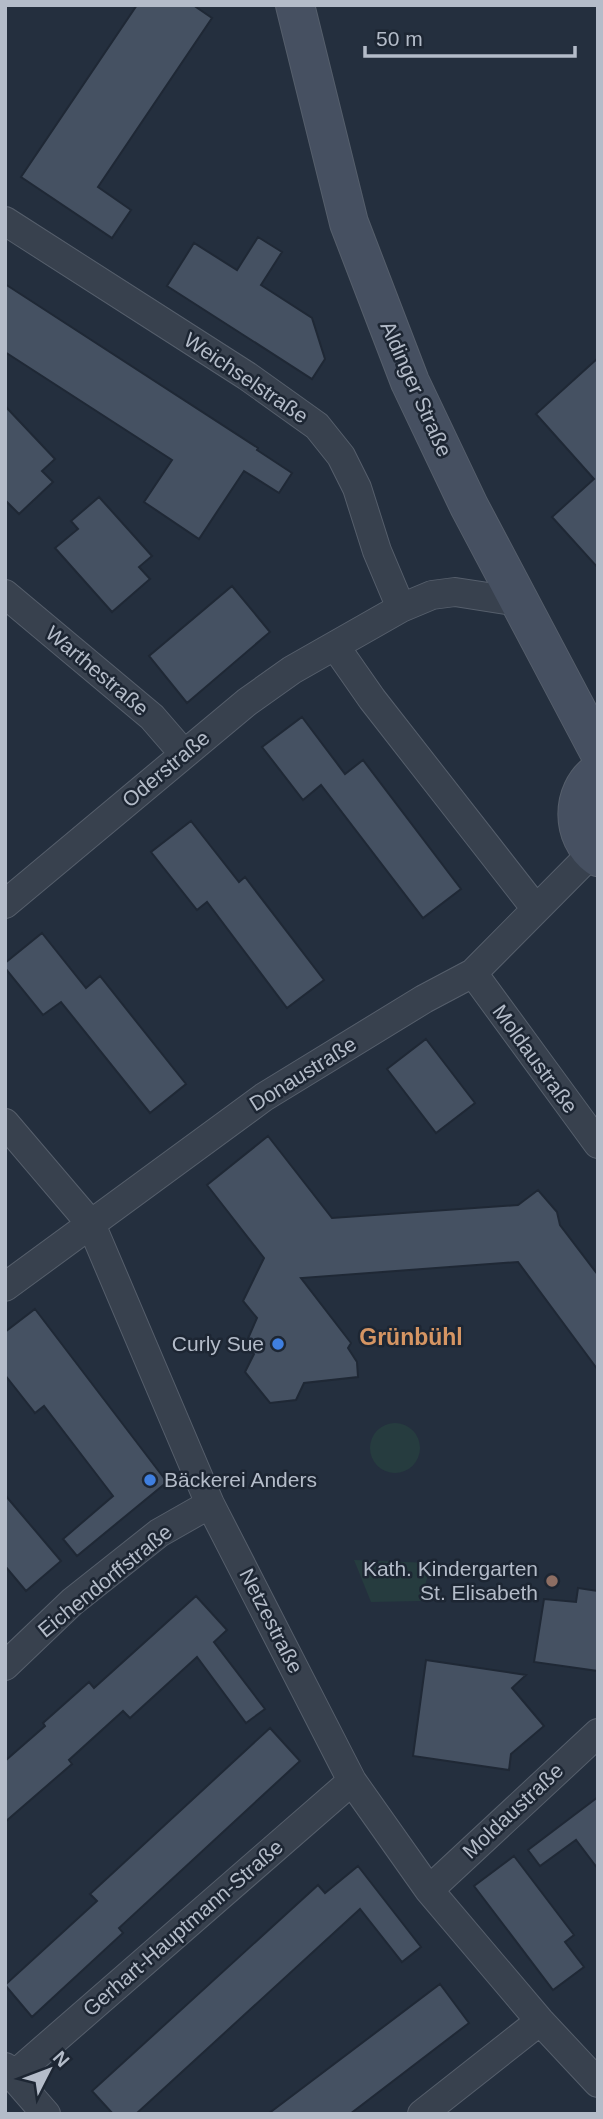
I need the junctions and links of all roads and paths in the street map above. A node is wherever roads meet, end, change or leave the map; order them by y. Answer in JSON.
{"nodes":[{"id":1,"x":295,"y":5,"type":"edge"},
{"id":2,"x":5,"y":221,"type":"edge"},
{"id":3,"x":5,"y":594,"type":"edge"},
{"id":4,"x":520,"y":602,"type":"junction"},
{"id":5,"x":401,"y":608,"type":"junction"},
{"id":6,"x":335,"y":646,"type":"junction"},
{"id":7,"x":598,"y":750,"type":"edge"},
{"id":8,"x":184,"y":754,"type":"junction"},
{"id":9,"x":598,"y":772,"type":"edge"},
{"id":10,"x":595,"y":855,"type":"edge"},
{"id":11,"x":5,"y":904,"type":"edge"},
{"id":12,"x":536,"y":909,"type":"junction"},
{"id":13,"x":473,"y":973,"type":"junction"},
{"id":14,"x":5,"y":1123,"type":"edge"},
{"id":15,"x":598,"y":1144,"type":"edge"},
{"id":16,"x":91,"y":1224,"type":"junction"},
{"id":17,"x":5,"y":1287,"type":"edge"},
{"id":18,"x":210,"y":1504,"type":"junction"},
{"id":19,"x":5,"y":1666,"type":"edge"},
{"id":20,"x":598,"y":1733,"type":"edge"},
{"id":21,"x":352,"y":1781,"type":"junction"},
{"id":22,"x":429,"y":1890,"type":"junction"},
{"id":23,"x":540,"y":2021,"type":"junction"},
{"id":24,"x":9,"y":2071,"type":"edge"},
{"id":25,"x":598,"y":2083,"type":"edge"},
{"id":26,"x":46,"y":2114,"type":"edge"},
{"id":27,"x":422,"y":2114,"type":"edge"}],
"edges":[{"from":1,"to":4,"type":"main road","name":"Aldinger Straße"},
{"from":2,"to":5,"type":"street","name":"Weichselstraße"},
{"from":3,"to":8,"type":"street","name":"Warthestraße"},
{"from":4,"to":5,"type":"street","name":"Oderstraße"},
{"from":4,"to":7,"type":"main road","name":"Aldinger Straße"},
{"from":5,"to":6,"type":"street","name":"Oderstraße"},
{"from":6,"to":8,"type":"street","name":"Oderstraße"},
{"from":6,"to":12,"type":"street"},
{"from":8,"to":11,"type":"street","name":"Oderstraße"},
{"from":9,"to":10,"type":"main road"},
{"from":10,"to":12,"type":"street","name":"Donaustraße"},
{"from":12,"to":13,"type":"street","name":"Donaustraße"},
{"from":13,"to":15,"type":"street","name":"Moldaustraße"},
{"from":13,"to":16,"type":"street","name":"Donaustraße"},
{"from":14,"to":16,"type":"street","name":"Netzestraße"},
{"from":16,"to":17,"type":"street","name":"Donaustraße"},
{"from":16,"to":18,"type":"street","name":"Netzestraße"},
{"from":18,"to":19,"type":"street","name":"Eichendorffstraße"},
{"from":18,"to":21,"type":"street","name":"Netzestraße"},
{"from":20,"to":22,"type":"street","name":"Moldaustraße"},
{"from":21,"to":22,"type":"street","name":"Netzestraße"},
{"from":21,"to":24,"type":"street","name":"Gerhart-Hauptmann-Straße"},
{"from":22,"to":23,"type":"street","name":"Netzestraße"},
{"from":23,"to":25,"type":"street","name":"Netzestraße"},
{"from":23,"to":27,"type":"street"},
{"from":24,"to":26,"type":"street"}]}
